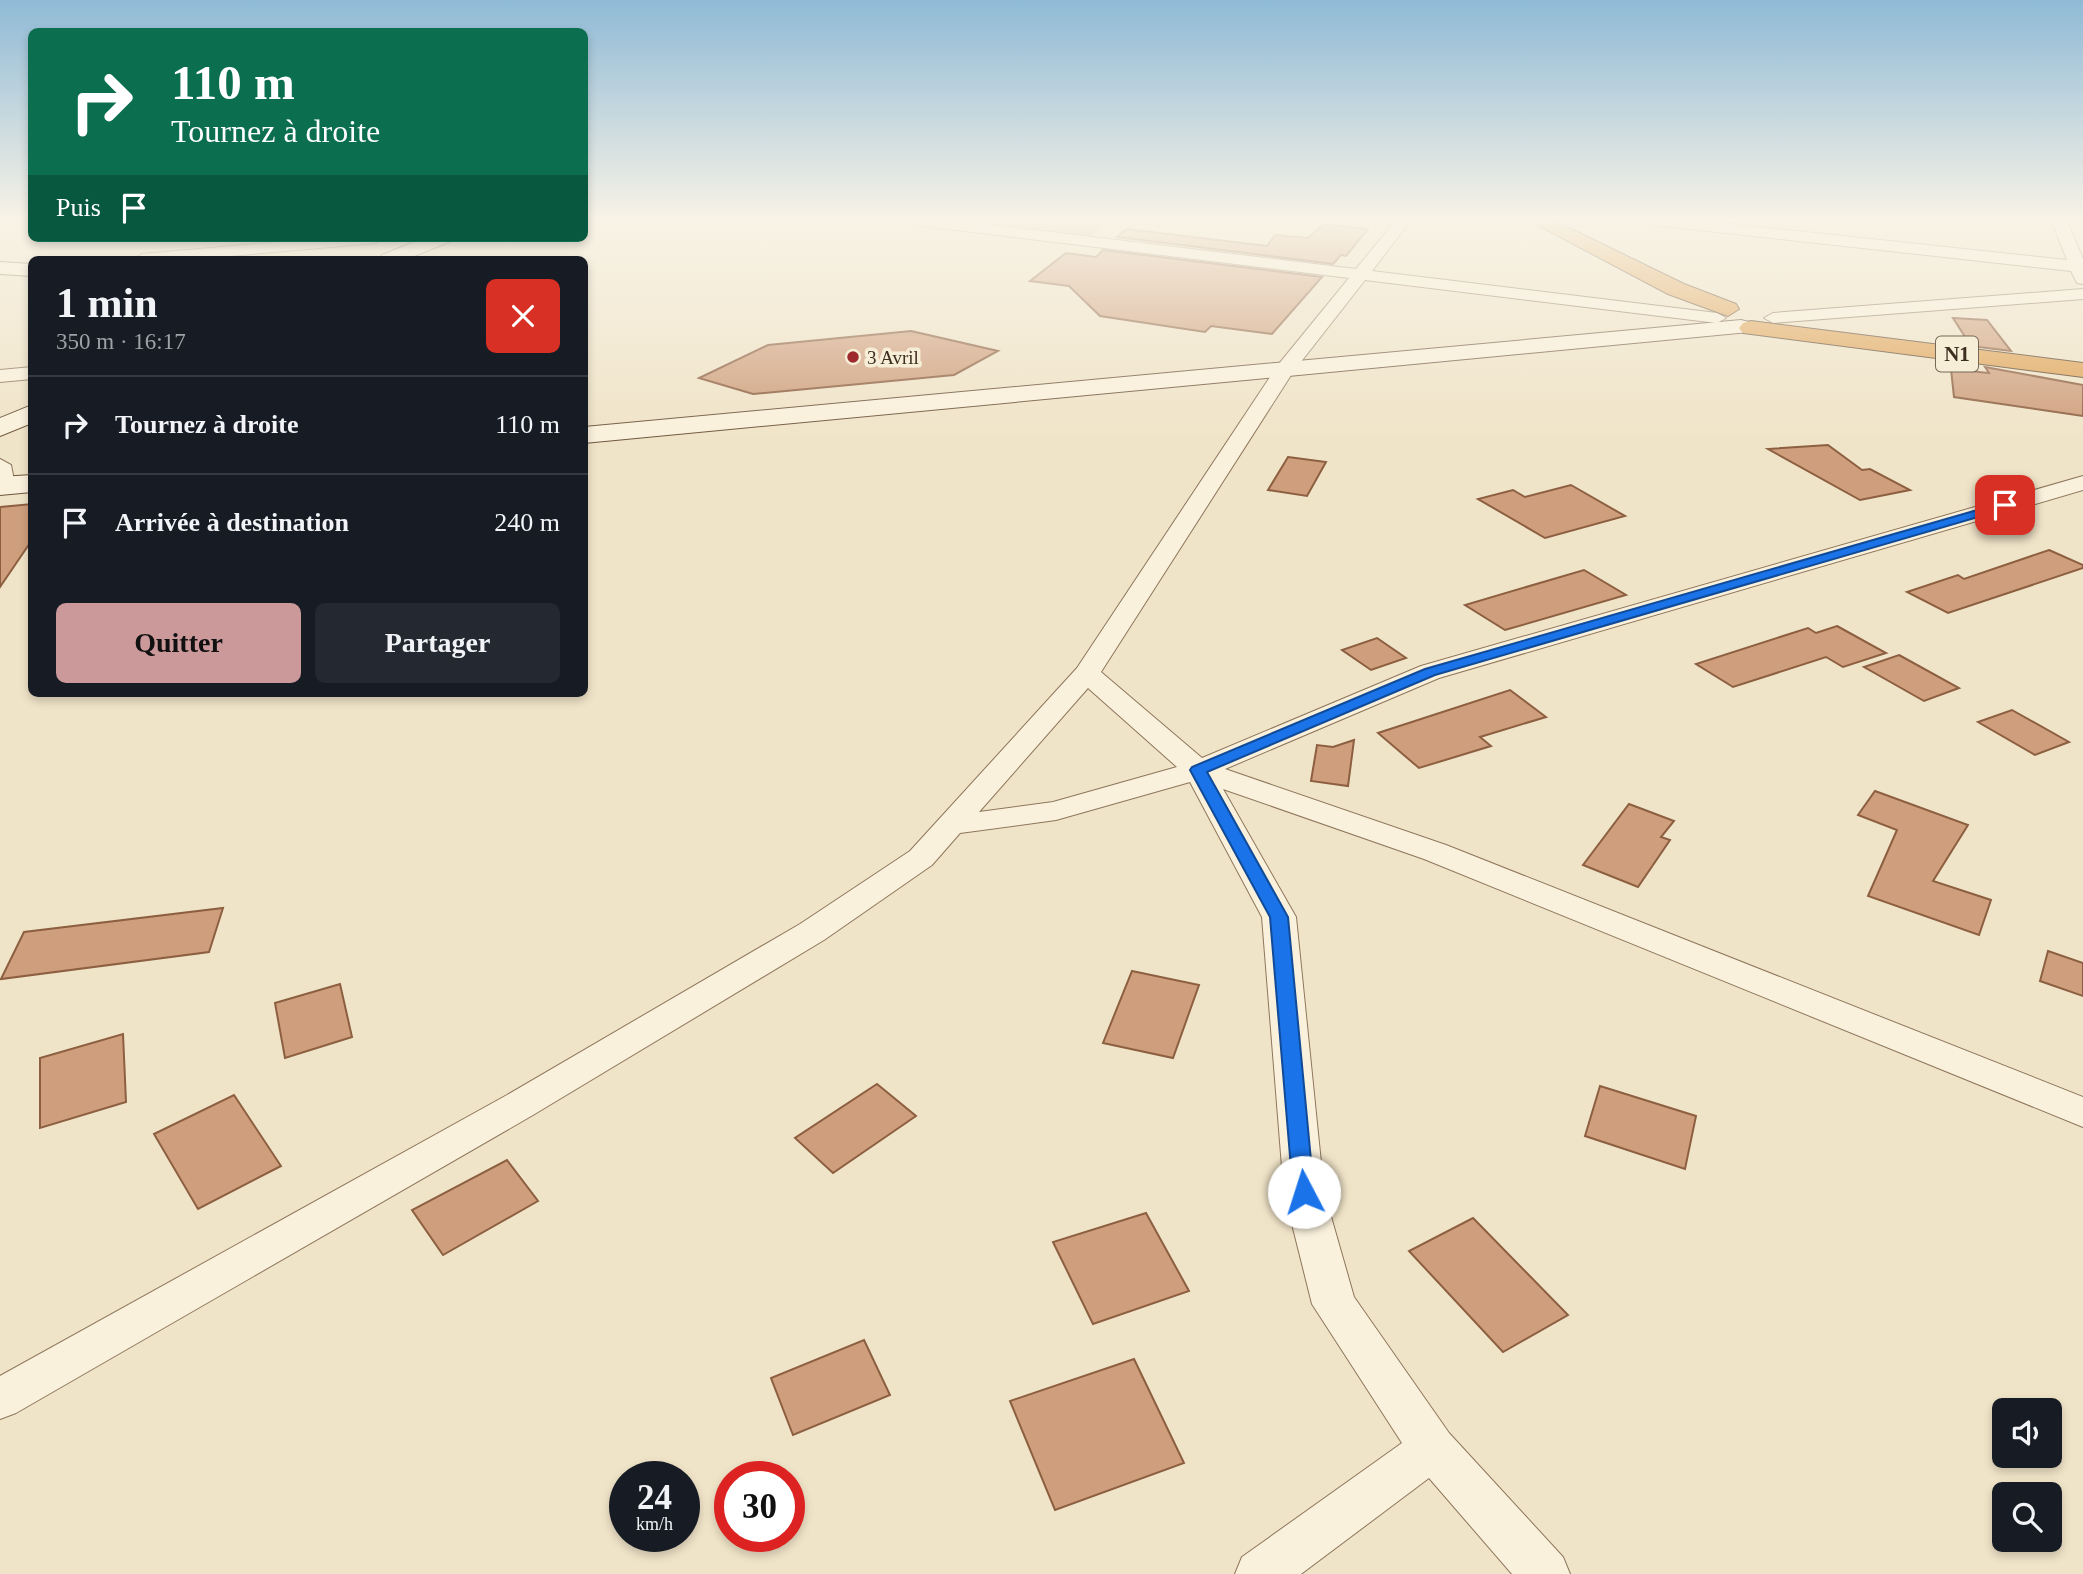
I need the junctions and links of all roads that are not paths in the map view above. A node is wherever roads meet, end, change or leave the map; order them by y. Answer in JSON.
{"nodes":[{"id":1,"x":1344,"y":292,"type":"edge"},
{"id":2,"x":1506,"y":292,"type":"edge"},
{"id":3,"x":1682,"y":292,"type":"edge"},
{"id":4,"x":2083,"y":294,"type":"edge"},
{"id":5,"x":1740,"y":320,"type":"junction"},
{"id":6,"x":1285,"y":369,"type":"junction"},
{"id":7,"x":2083,"y":370,"type":"edge"},
{"id":8,"x":28,"y":373,"type":"edge"},
{"id":9,"x":0,"y":376,"type":"edge"},
{"id":10,"x":28,"y":415,"type":"edge"},
{"id":11,"x":0,"y":428,"type":"edge"},
{"id":12,"x":588,"y":435,"type":"edge"},
{"id":13,"x":2083,"y":482,"type":"edge"},
{"id":14,"x":1087,"y":673,"type":"junction"},
{"id":15,"x":1198,"y":770,"type":"junction"},
{"id":16,"x":953,"y":825,"type":"junction"},
{"id":17,"x":2083,"y":1113,"type":"edge"},
{"id":18,"x":0,"y":1399,"type":"edge"},
{"id":19,"x":1432,"y":1448,"type":"junction"},
{"id":20,"x":1260,"y":1574,"type":"edge"},
{"id":21,"x":1545,"y":1574,"type":"edge"}],
"edges":[{"from":1,"to":6,"type":"street"},
{"from":2,"to":5,"type":"street"},
{"from":3,"to":5,"type":"highway","number":"N1"},
{"from":4,"to":5,"type":"street"},
{"from":5,"to":6,"type":"main road"},
{"from":5,"to":7,"type":"highway","number":"N1"},
{"from":6,"to":12,"type":"main road"},
{"from":6,"to":14,"type":"street"},
{"from":8,"to":9,"type":"street"},
{"from":10,"to":11,"type":"main road"},
{"from":13,"to":15,"type":"street"},
{"from":14,"to":15,"type":"street"},
{"from":14,"to":16,"type":"street"},
{"from":15,"to":16,"type":"street"},
{"from":15,"to":17,"type":"street"},
{"from":15,"to":19,"type":"street"},
{"from":16,"to":18,"type":"street"},
{"from":19,"to":20,"type":"street"},
{"from":19,"to":21,"type":"street"}]}
